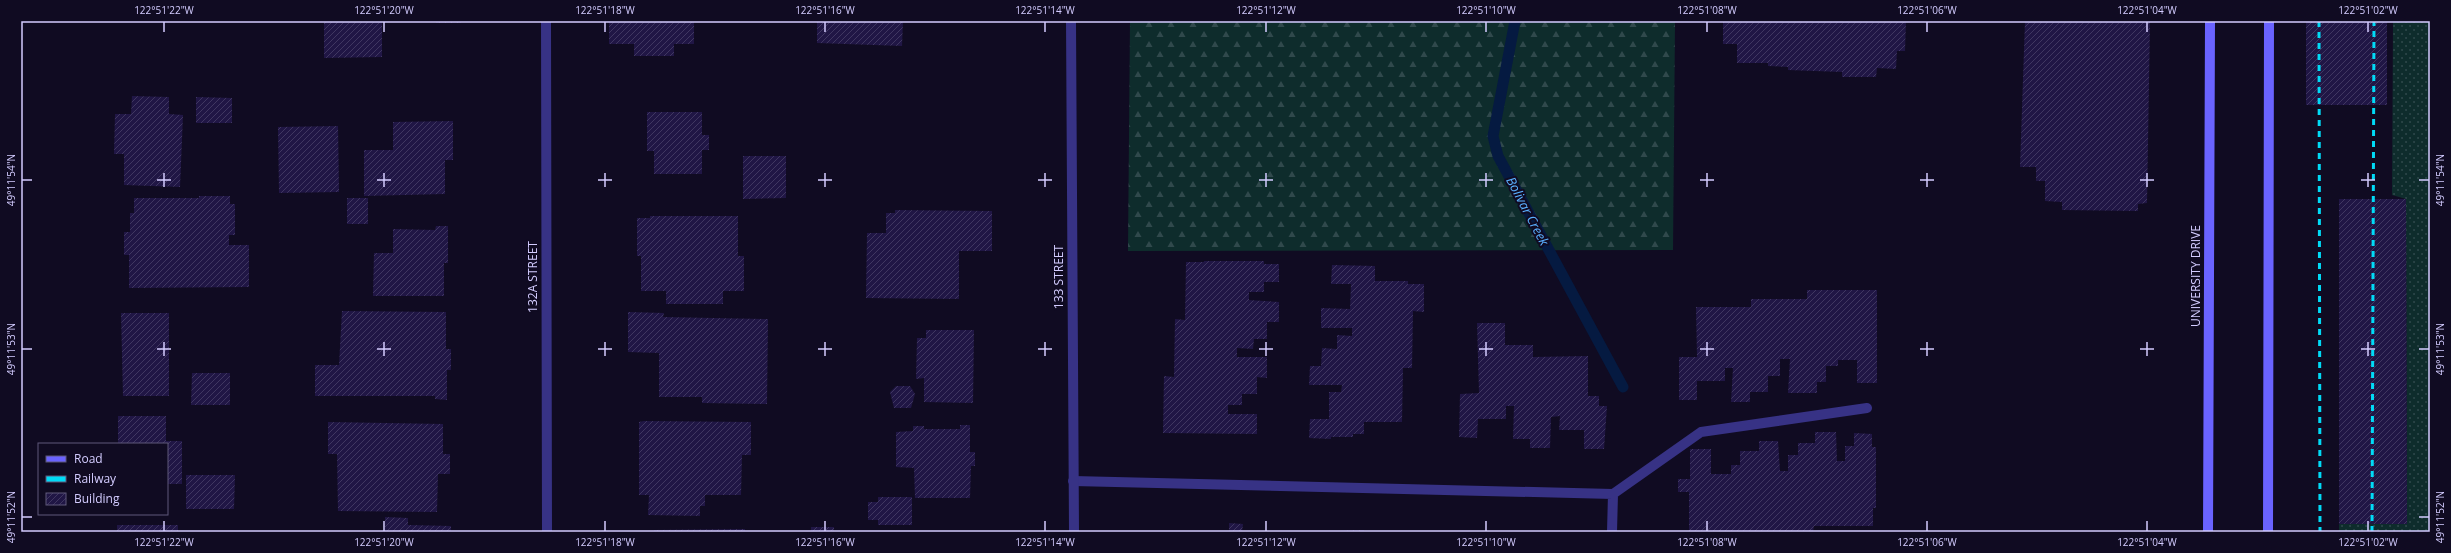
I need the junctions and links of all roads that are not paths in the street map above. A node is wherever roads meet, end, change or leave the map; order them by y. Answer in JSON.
{"nodes":[{"id":1,"x":546,"y":21,"type":"edge"},
{"id":2,"x":1071,"y":21,"type":"edge"},
{"id":3,"x":2210,"y":21,"type":"edge"},
{"id":4,"x":2269,"y":21,"type":"edge"},
{"id":5,"x":1867,"y":408,"type":"dead end"},
{"id":6,"x":1073,"y":481,"type":"junction"},
{"id":7,"x":1613,"y":494,"type":"junction"},
{"id":8,"x":547,"y":532,"type":"edge"},
{"id":9,"x":1074,"y":532,"type":"edge"},
{"id":10,"x":1612,"y":532,"type":"edge"},
{"id":11,"x":2208,"y":532,"type":"edge"},
{"id":12,"x":2268,"y":532,"type":"edge"}],
"edges":[{"from":1,"to":8,"type":"street","name":"132A STREET"},
{"from":2,"to":6,"type":"street","name":"133 STREET"},
{"from":3,"to":11,"type":"main road","name":"UNIVERSITY DRIVE"},
{"from":4,"to":12,"type":"main road"},
{"from":5,"to":7,"type":"street"},
{"from":6,"to":7,"type":"street"},
{"from":6,"to":9,"type":"street","name":"133 STREET"},
{"from":7,"to":10,"type":"street"}]}
